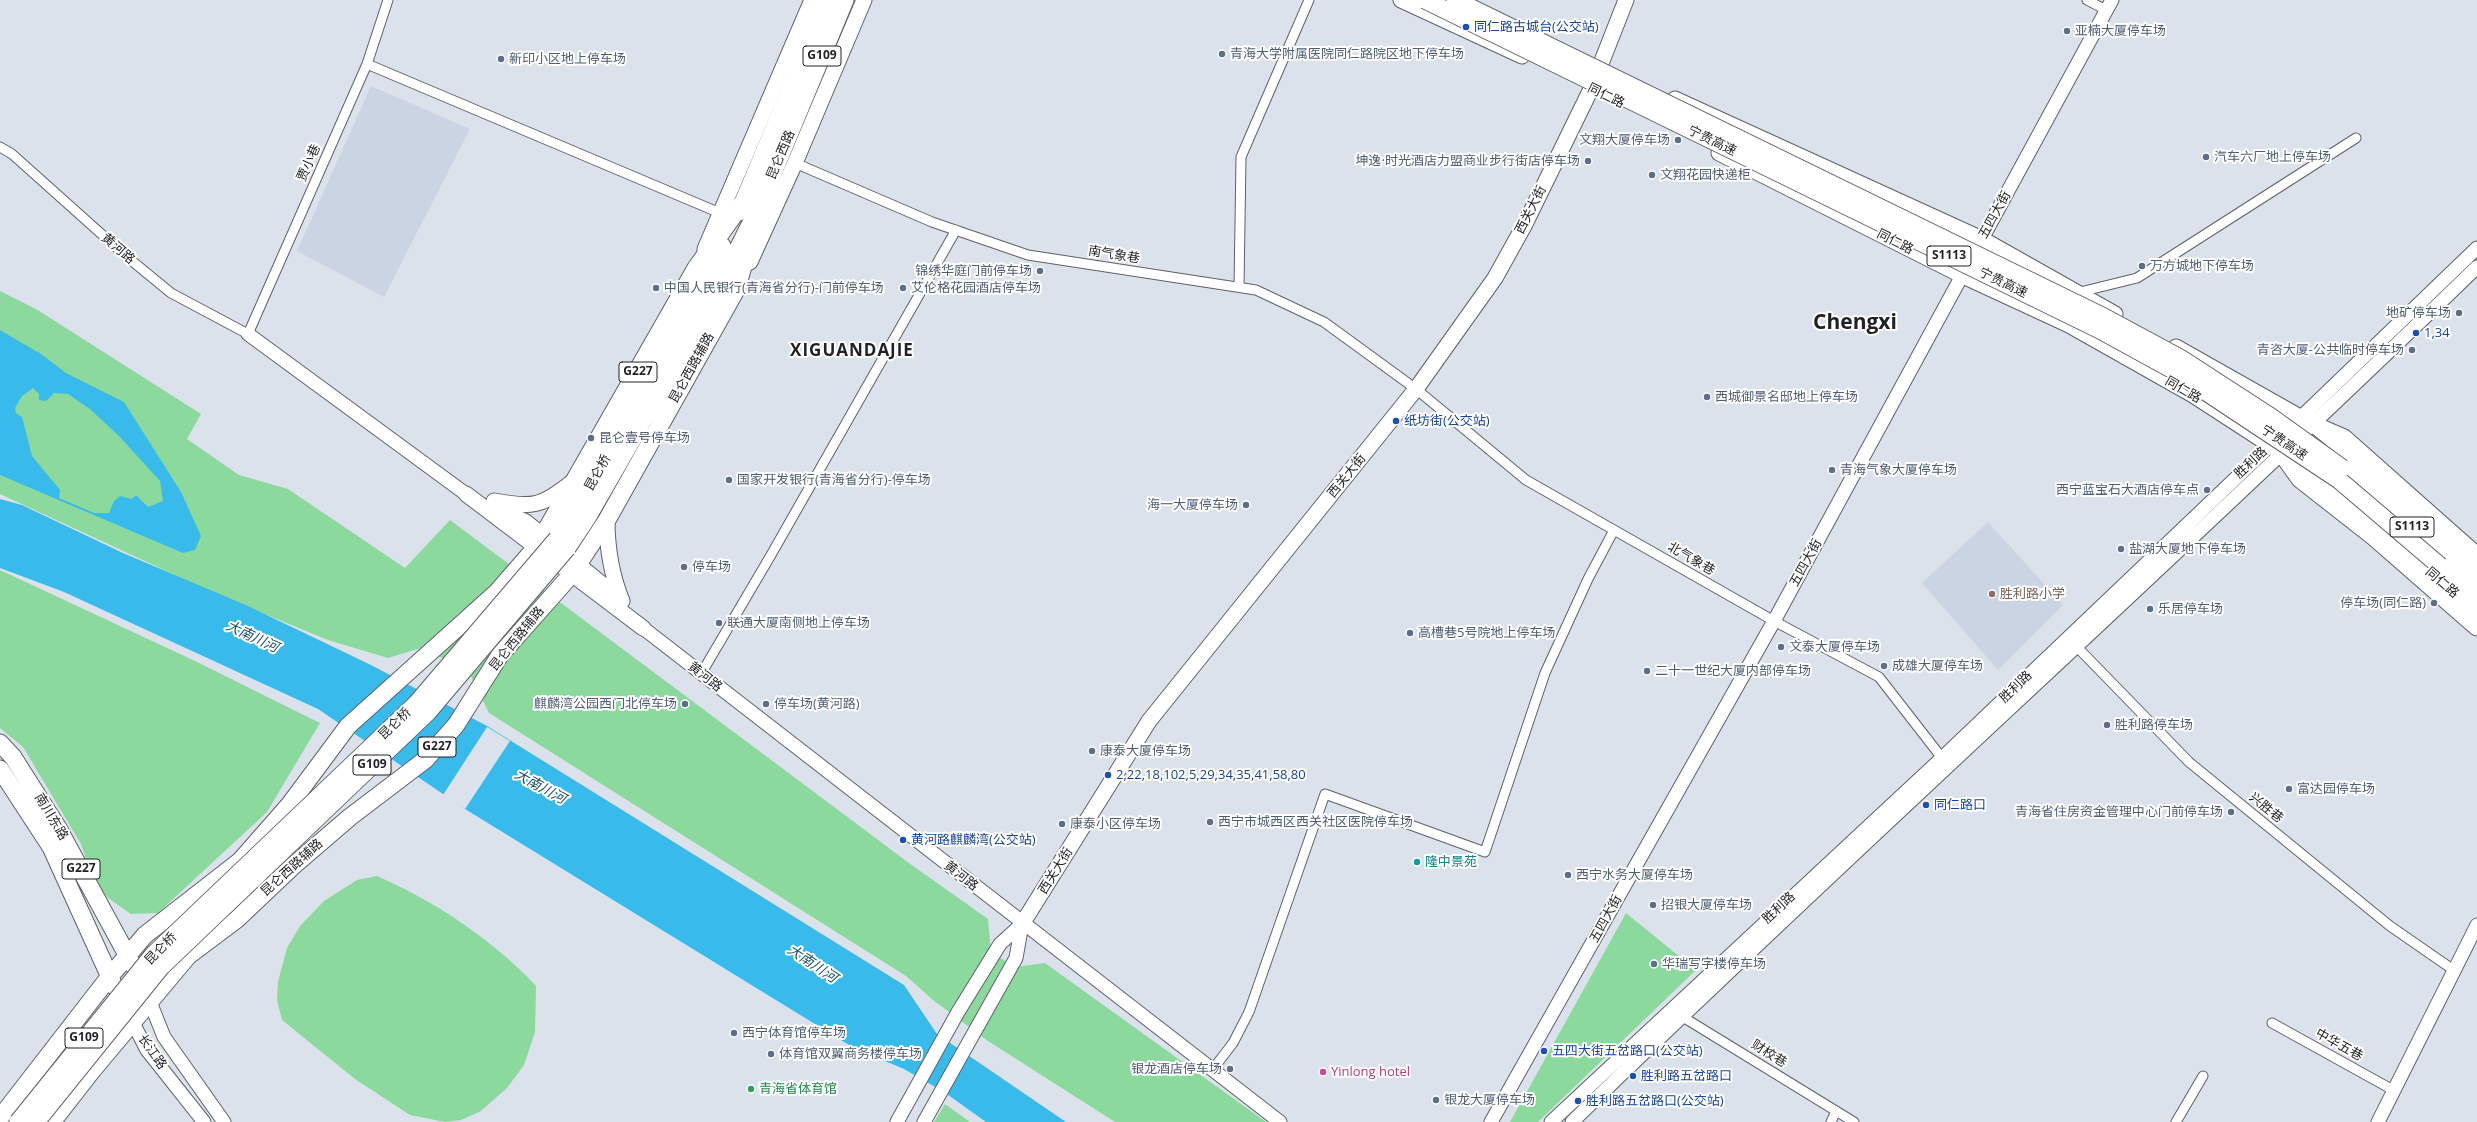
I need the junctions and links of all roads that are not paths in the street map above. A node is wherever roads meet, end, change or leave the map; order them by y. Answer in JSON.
{"nodes":[{"id":1,"x":388,"y":0,"type":"edge"},
{"id":2,"x":812,"y":0,"type":"edge"},
{"id":3,"x":828,"y":0,"type":"edge"},
{"id":4,"x":845,"y":0,"type":"edge"},
{"id":5,"x":864,"y":0,"type":"edge"},
{"id":6,"x":1309,"y":0,"type":"edge"},
{"id":7,"x":1401,"y":0,"type":"edge"},
{"id":8,"x":1425,"y":0,"type":"edge"},
{"id":9,"x":1455,"y":0,"type":"edge"},
{"id":10,"x":1474,"y":0,"type":"edge"},
{"id":11,"x":1626,"y":0,"type":"edge"},
{"id":12,"x":2087,"y":0,"type":"edge"},
{"id":13,"x":2109,"y":5,"type":"edge"},
{"id":14,"x":367,"y":64,"type":"junction"},
{"id":15,"x":1601,"y":65,"type":"junction"},
{"id":16,"x":1591,"y":88,"type":"junction"},
{"id":17,"x":824,"y":94,"type":"junction"},
{"id":18,"x":783,"y":107,"type":"junction"},
{"id":19,"x":2356,"y":138,"type":"dead end"},
{"id":20,"x":0,"y":147,"type":"edge"},
{"id":21,"x":795,"y":163,"type":"junction"},
{"id":22,"x":752,"y":204,"type":"junction"},
{"id":23,"x":720,"y":213,"type":"junction"},
{"id":24,"x":956,"y":230,"type":"junction"},
{"id":25,"x":1982,"y":239,"type":"junction"},
{"id":26,"x":2477,"y":248,"type":"edge"},
{"id":27,"x":2477,"y":267,"type":"edge"},
{"id":28,"x":696,"y":268,"type":"junction"},
{"id":29,"x":1963,"y":276,"type":"junction"},
{"id":30,"x":1239,"y":287,"type":"junction"},
{"id":31,"x":737,"y":288,"type":"junction"},
{"id":32,"x":2076,"y":293,"type":"junction"},
{"id":33,"x":703,"y":302,"type":"junction"},
{"id":34,"x":248,"y":334,"type":"junction"},
{"id":35,"x":1416,"y":389,"type":"junction"},
{"id":36,"x":2307,"y":422,"type":"junction"},
{"id":37,"x":2276,"y":449,"type":"junction"},
{"id":38,"x":578,"y":476,"type":"junction"},
{"id":39,"x":466,"y":494,"type":"junction"},
{"id":40,"x":607,"y":520,"type":"junction"},
{"id":41,"x":1614,"y":530,"type":"junction"},
{"id":42,"x":540,"y":541,"type":"junction"},
{"id":43,"x":2477,"y":556,"type":"edge"},
{"id":44,"x":2477,"y":568,"type":"edge"},
{"id":45,"x":574,"y":570,"type":"junction"},
{"id":46,"x":2477,"y":582,"type":"edge"},
{"id":47,"x":2477,"y":598,"type":"edge"},
{"id":48,"x":621,"y":600,"type":"junction"},
{"id":49,"x":2477,"y":613,"type":"edge"},
{"id":50,"x":1774,"y":621,"type":"junction"},
{"id":51,"x":2477,"y":627,"type":"edge"},
{"id":52,"x":643,"y":628,"type":"junction"},
{"id":53,"x":2077,"y":647,"type":"junction"},
{"id":54,"x":701,"y":674,"type":"junction"},
{"id":55,"x":0,"y":743,"type":"edge"},
{"id":56,"x":1942,"y":758,"type":"junction"},
{"id":57,"x":0,"y":769,"type":"edge"},
{"id":58,"x":1022,"y":924,"type":"junction"},
{"id":59,"x":2477,"y":925,"type":"edge"},
{"id":60,"x":128,"y":956,"type":"junction"},
{"id":61,"x":2455,"y":971,"type":"junction"},
{"id":62,"x":110,"y":976,"type":"junction"},
{"id":63,"x":150,"y":1002,"type":"junction"},
{"id":64,"x":1676,"y":1012,"type":"junction"},
{"id":65,"x":2272,"y":1023,"type":"dead end"},
{"id":66,"x":133,"y":1024,"type":"junction"},
{"id":67,"x":1213,"y":1069,"type":"junction"},
{"id":68,"x":2203,"y":1076,"type":"dead end"},
{"id":69,"x":2394,"y":1090,"type":"junction"},
{"id":70,"x":1836,"y":1111,"type":"junction"},
{"id":71,"x":0,"y":1118,"type":"edge"},
{"id":72,"x":18,"y":1122,"type":"edge"},
{"id":73,"x":36,"y":1122,"type":"edge"},
{"id":74,"x":52,"y":1122,"type":"edge"},
{"id":75,"x":204,"y":1122,"type":"edge"},
{"id":76,"x":224,"y":1122,"type":"edge"},
{"id":77,"x":897,"y":1122,"type":"edge"},
{"id":78,"x":924,"y":1122,"type":"edge"},
{"id":79,"x":1280,"y":1122,"type":"edge"},
{"id":80,"x":1491,"y":1122,"type":"edge"},
{"id":81,"x":1551,"y":1122,"type":"edge"},
{"id":82,"x":1572,"y":1122,"type":"edge"},
{"id":83,"x":1831,"y":1122,"type":"edge"},
{"id":84,"x":1854,"y":1122,"type":"edge"},
{"id":85,"x":2176,"y":1122,"type":"edge"},
{"id":86,"x":2378,"y":1122,"type":"edge"}],
"edges":[{"from":1,"to":14,"type":"street","name":"贾小巷"},
{"from":2,"to":18,"type":"main road"},
{"from":3,"to":18,"type":"highway","name":"昆仑西路","number":"G109"},
{"from":4,"to":18,"type":"highway","name":"昆仑西路","number":"G109"},
{"from":5,"to":17,"type":"main road"},
{"from":6,"to":30,"type":"street"},
{"from":7,"to":16,"type":"main road","name":"同仁路"},
{"from":8,"to":47,"type":"highway","name":"宁贵高速","number":"S1113","bridge":true},
{"from":9,"to":46,"type":"highway","name":"宁贵高速","number":"S1113","bridge":true},
{"from":10,"to":15,"type":"main road","name":"同仁路"},
{"from":11,"to":15,"type":"main road","name":"西关大街"},
{"from":12,"to":13,"type":"street"},
{"from":13,"to":25,"type":"main road","name":"五四大街"},
{"from":14,"to":23,"type":"street"},
{"from":14,"to":34,"type":"street","name":"贾小巷"},
{"from":15,"to":16,"type":"main road","name":"西关大街"},
{"from":15,"to":25,"type":"main road","name":"同仁路"},
{"from":16,"to":29,"type":"main road","name":"同仁路"},
{"from":16,"to":35,"type":"main road","name":"西关大街"},
{"from":17,"to":21,"type":"main road"},
{"from":17,"to":22,"type":"main road"},
{"from":18,"to":22,"type":"highway","name":"昆仑西路","number":"G109"},
{"from":18,"to":22,"type":"main road"},
{"from":18,"to":23,"type":"main road"},
{"from":19,"to":32,"type":"street"},
{"from":20,"to":34,"type":"street","name":"黄河路"},
{"from":21,"to":24,"type":"street","name":"南气象巷"},
{"from":21,"to":31,"type":"main road"},
{"from":22,"to":28,"type":"highway","number":"G227"},
{"from":22,"to":31,"type":"highway","name":"昆仑西路辅路","number":"G227"},
{"from":22,"to":33,"type":"highway","name":"昆仑西路","number":"G109"},
{"from":23,"to":28,"type":"main road"},
{"from":24,"to":30,"type":"street","name":"南气象巷"},
{"from":24,"to":54,"type":"street"},
{"from":25,"to":29,"type":"main road","name":"五四大街"},
{"from":25,"to":32,"type":"main road","name":"同仁路"},
{"from":26,"to":36,"type":"main road","name":"胜利路"},
{"from":27,"to":36,"type":"main road","name":"胜利路"},
{"from":28,"to":38,"type":"highway","number":"G227"},
{"from":29,"to":37,"type":"main road","name":"同仁路"},
{"from":29,"to":50,"type":"main road","name":"五四大街"},
{"from":30,"to":35,"type":"street","name":"南气象巷"},
{"from":31,"to":40,"type":"highway","name":"昆仑西路辅路","number":"G227"},
{"from":32,"to":36,"type":"main road","name":"同仁路"},
{"from":33,"to":72,"type":"highway","name":"昆仑桥","number":"G109","bridge":true},
{"from":33,"to":73,"type":"highway","name":"昆仑桥","number":"G109","bridge":true},
{"from":34,"to":39,"type":"main road"},
{"from":35,"to":41,"type":"street","name":"北气象巷"},
{"from":35,"to":58,"type":"main road","name":"西关大街"},
{"from":36,"to":37,"type":"main road","name":"胜利路"},
{"from":36,"to":43,"type":"highway"},
{"from":36,"to":44,"type":"main road","name":"同仁路"},
{"from":37,"to":49,"type":"main road","name":"同仁路"},
{"from":37,"to":51,"type":"highway"},
{"from":37,"to":53,"type":"main road","name":"胜利路"},
{"from":37,"to":56,"type":"main road","name":"胜利路"},
{"from":38,"to":39,"type":"main road"},
{"from":38,"to":42,"type":"highway","number":"G227"},
{"from":39,"to":42,"type":"main road"},
{"from":40,"to":45,"type":"highway","name":"昆仑西路辅路","number":"G227"},
{"from":40,"to":48,"type":"main road"},
{"from":41,"to":50,"type":"street","name":"北气象巷"},
{"from":41,"to":67,"type":"street"},
{"from":42,"to":45,"type":"main road"},
{"from":42,"to":60,"type":"highway","number":"G227"},
{"from":45,"to":48,"type":"main road"},
{"from":45,"to":52,"type":"main road"},
{"from":45,"to":63,"type":"highway","name":"昆仑西路辅路","number":"G227"},
{"from":48,"to":52,"type":"main road"},
{"from":50,"to":56,"type":"street","name":"北气象巷"},
{"from":50,"to":80,"type":"main road","name":"五四大街"},
{"from":52,"to":54,"type":"main road","name":"黄河路"},
{"from":53,"to":61,"type":"street","name":"兴胜巷"},
{"from":53,"to":64,"type":"main road","name":"胜利路"},
{"from":54,"to":58,"type":"main road","name":"黄河路"},
{"from":55,"to":60,"type":"highway","name":"南川东路","number":"G227"},
{"from":56,"to":64,"type":"main road","name":"胜利路"},
{"from":57,"to":62,"type":"highway","name":"南川东路","number":"G227"},
{"from":58,"to":67,"type":"main road","name":"黄河路"},
{"from":58,"to":77,"type":"main road","name":"西关大街"},
{"from":58,"to":78,"type":"main road","name":"西关大街"},
{"from":59,"to":61,"type":"main road"},
{"from":60,"to":62,"type":"highway","number":"G227"},
{"from":60,"to":63,"type":"highway","name":"南川东路","number":"G227"},
{"from":61,"to":69,"type":"main road"},
{"from":62,"to":66,"type":"highway","name":"长江路","number":"G227"},
{"from":62,"to":71,"type":"highway"},
{"from":63,"to":66,"type":"highway","name":"昆仑西路辅路","number":"G227"},
{"from":63,"to":76,"type":"main road","name":"长江路"},
{"from":64,"to":70,"type":"street","name":"财校巷"},
{"from":64,"to":81,"type":"main road","name":"胜利路"},
{"from":64,"to":82,"type":"main road","name":"胜利路"},
{"from":65,"to":69,"type":"street","name":"中华五巷"},
{"from":66,"to":74,"type":"highway","name":"昆仑西路辅路"},
{"from":66,"to":75,"type":"main road","name":"长江路"},
{"from":67,"to":79,"type":"main road","name":"黄河路"},
{"from":68,"to":85,"type":"street"},
{"from":69,"to":86,"type":"main road"},
{"from":70,"to":83,"type":"street"},
{"from":70,"to":84,"type":"street","name":"财校巷"}]}
